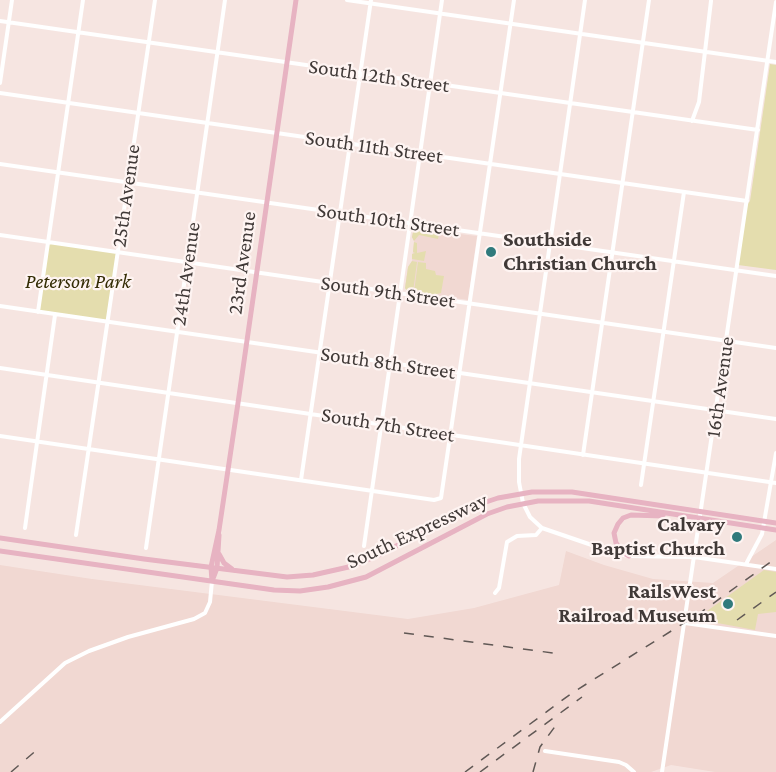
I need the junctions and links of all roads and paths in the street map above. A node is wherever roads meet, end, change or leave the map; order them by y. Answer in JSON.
{"nodes":[{"id":1,"x":12,"y":0,"type":"edge"},
{"id":2,"x":83,"y":0,"type":"edge"},
{"id":3,"x":155,"y":0,"type":"edge"},
{"id":4,"x":225,"y":0,"type":"edge"},
{"id":5,"x":296,"y":0,"type":"edge"},
{"id":6,"x":348,"y":0,"type":"edge"},
{"id":7,"x":442,"y":0,"type":"edge"},
{"id":8,"x":514,"y":0,"type":"edge"},
{"id":9,"x":585,"y":0,"type":"edge"},
{"id":10,"x":649,"y":0,"type":"edge"},
{"id":11,"x":711,"y":1,"type":"edge"},
{"id":12,"x":371,"y":2,"type":"edge"},
{"id":13,"x":776,"y":2,"type":"edge"},
{"id":14,"x":441,"y":13,"type":"junction"},
{"id":15,"x":0,"y":21,"type":"edge"},
{"id":16,"x":9,"y":23,"type":"junction"},
{"id":17,"x":511,"y":24,"type":"junction"},
{"id":18,"x":79,"y":33,"type":"junction"},
{"id":19,"x":580,"y":34,"type":"junction"},
{"id":20,"x":642,"y":42,"type":"junction"},
{"id":21,"x":149,"y":43,"type":"junction"},
{"id":22,"x":704,"y":51,"type":"junction"},
{"id":23,"x":218,"y":53,"type":"junction"},
{"id":24,"x":768,"y":61,"type":"junction"},
{"id":25,"x":776,"y":62,"type":"edge"},
{"id":26,"x":287,"y":63,"type":"junction"},
{"id":27,"x":362,"y":74,"type":"junction"},
{"id":28,"x":0,"y":83,"type":"edge"},
{"id":29,"x":430,"y":84,"type":"junction"},
{"id":30,"x":0,"y":93,"type":"edge"},
{"id":31,"x":501,"y":93,"type":"junction"},
{"id":32,"x":68,"y":103,"type":"junction"},
{"id":33,"x":570,"y":103,"type":"junction"},
{"id":34,"x":632,"y":112,"type":"junction"},
{"id":35,"x":138,"y":113,"type":"junction"},
{"id":36,"x":692,"y":121,"type":"junction"},
{"id":37,"x":208,"y":123,"type":"junction"},
{"id":38,"x":758,"y":130,"type":"junction"},
{"id":39,"x":277,"y":133,"type":"junction"},
{"id":40,"x":351,"y":143,"type":"junction"},
{"id":41,"x":421,"y":153,"type":"junction"},
{"id":42,"x":0,"y":164,"type":"edge"},
{"id":43,"x":490,"y":164,"type":"junction"},
{"id":44,"x":58,"y":172,"type":"junction"},
{"id":45,"x":560,"y":174,"type":"junction"},
{"id":46,"x":128,"y":182,"type":"junction"},
{"id":47,"x":622,"y":183,"type":"junction"},
{"id":48,"x":684,"y":192,"type":"junction"},
{"id":49,"x":198,"y":193,"type":"junction"},
{"id":50,"x":747,"y":201,"type":"junction"},
{"id":51,"x":267,"y":203,"type":"junction"},
{"id":52,"x":341,"y":213,"type":"junction"},
{"id":53,"x":411,"y":224,"type":"junction"},
{"id":54,"x":480,"y":234,"type":"junction"},
{"id":55,"x":0,"y":235,"type":"edge"},
{"id":56,"x":48,"y":242,"type":"junction"},
{"id":57,"x":550,"y":244,"type":"junction"},
{"id":58,"x":118,"y":252,"type":"junction"},
{"id":59,"x":612,"y":253,"type":"junction"},
{"id":60,"x":188,"y":262,"type":"junction"},
{"id":61,"x":674,"y":262,"type":"junction"},
{"id":62,"x":737,"y":271,"type":"junction"},
{"id":63,"x":257,"y":273,"type":"junction"},
{"id":64,"x":776,"y":276,"type":"edge"},
{"id":65,"x":331,"y":283,"type":"junction"},
{"id":66,"x":400,"y":294,"type":"junction"},
{"id":67,"x":470,"y":304,"type":"junction"},
{"id":68,"x":0,"y":306,"type":"edge"},
{"id":69,"x":38,"y":312,"type":"junction"},
{"id":70,"x":56,"y":314,"type":"junction"},
{"id":71,"x":540,"y":314,"type":"junction"},
{"id":72,"x":108,"y":322,"type":"junction"},
{"id":73,"x":602,"y":322,"type":"junction"},
{"id":74,"x":664,"y":331,"type":"junction"},
{"id":75,"x":178,"y":332,"type":"junction"},
{"id":76,"x":727,"y":340,"type":"junction"},
{"id":77,"x":247,"y":342,"type":"junction"},
{"id":78,"x":776,"y":348,"type":"edge"},
{"id":79,"x":321,"y":353,"type":"junction"},
{"id":80,"x":390,"y":363,"type":"junction"},
{"id":81,"x":0,"y":368,"type":"edge"},
{"id":82,"x":460,"y":374,"type":"junction"},
{"id":83,"x":46,"y":375,"type":"junction"},
{"id":84,"x":99,"y":382,"type":"junction"},
{"id":85,"x":530,"y":384,"type":"junction"},
{"id":86,"x":592,"y":392,"type":"junction"},
{"id":87,"x":169,"y":393,"type":"junction"},
{"id":88,"x":654,"y":401,"type":"junction"},
{"id":89,"x":238,"y":403,"type":"junction"},
{"id":90,"x":716,"y":410,"type":"junction"},
{"id":91,"x":312,"y":414,"type":"junction"},
{"id":92,"x":776,"y":419,"type":"edge"},
{"id":93,"x":382,"y":424,"type":"junction"},
{"id":94,"x":451,"y":435,"type":"junction"},
{"id":95,"x":0,"y":436,"type":"edge"},
{"id":96,"x":37,"y":441,"type":"junction"},
{"id":97,"x":521,"y":445,"type":"junction"},
{"id":98,"x":89,"y":448,"type":"junction"},
{"id":99,"x":776,"y":453,"type":"edge"},
{"id":100,"x":583,"y":455,"type":"junction"},
{"id":101,"x":159,"y":459,"type":"junction"},
{"id":102,"x":645,"y":464,"type":"junction"},
{"id":103,"x":228,"y":469,"type":"junction"},
{"id":104,"x":707,"y":473,"type":"junction"},
{"id":105,"x":301,"y":480,"type":"junction"},
{"id":106,"x":774,"y":483,"type":"edge"},
{"id":107,"x":641,"y":484,"type":"dead end"},
{"id":108,"x":372,"y":491,"type":"junction"},
{"id":109,"x":521,"y":494,"type":"junction"},
{"id":110,"x":523,"y":503,"type":"junction"},
{"id":111,"x":685,"y":516,"type":"junction"},
{"id":112,"x":776,"y":523,"type":"edge"},
{"id":113,"x":25,"y":528,"type":"dead end"},
{"id":114,"x":542,"y":528,"type":"junction"},
{"id":115,"x":219,"y":530,"type":"junction"},
{"id":116,"x":776,"y":530,"type":"edge"},
{"id":117,"x":76,"y":535,"type":"dead end"},
{"id":118,"x":0,"y":538,"type":"edge"},
{"id":119,"x":364,"y":546,"type":"dead end"},
{"id":120,"x":214,"y":547,"type":"junction"},
{"id":121,"x":146,"y":548,"type":"dead end"},
{"id":122,"x":0,"y":551,"type":"edge"},
{"id":123,"x":218,"y":553,"type":"junction"},
{"id":124,"x":629,"y":556,"type":"junction"},
{"id":125,"x":694,"y":557,"type":"junction"},
{"id":126,"x":746,"y":564,"type":"junction"},
{"id":127,"x":190,"y":565,"type":"junction"},
{"id":128,"x":214,"y":568,"type":"junction"},
{"id":129,"x":776,"y":569,"type":"edge"},
{"id":130,"x":242,"y":572,"type":"junction"},
{"id":131,"x":212,"y":581,"type":"junction"},
{"id":132,"x":495,"y":593,"type":"dead end"},
{"id":133,"x":685,"y":623,"type":"junction"},
{"id":134,"x":776,"y":636,"type":"edge"},
{"id":135,"x":0,"y":722,"type":"edge"},
{"id":136,"x":545,"y":751,"type":"dead end"},
{"id":137,"x":634,"y":772,"type":"edge"},
{"id":138,"x":662,"y":772,"type":"edge"}],
"edges":[{"from":1,"to":16,"type":"street"},
{"from":2,"to":18,"type":"street"},
{"from":3,"to":21,"type":"street","name":"25th Avenue"},
{"from":4,"to":23,"type":"street","name":"24th Avenue"},
{"from":5,"to":26,"type":"main road","name":"23rd Avenue"},
{"from":6,"to":12,"type":"street"},
{"from":7,"to":14,"type":"street"},
{"from":8,"to":17,"type":"street"},
{"from":9,"to":19,"type":"street"},
{"from":10,"to":20,"type":"street"},
{"from":11,"to":22,"type":"street"},
{"from":12,"to":14,"type":"street"},
{"from":12,"to":27,"type":"street"},
{"from":13,"to":24,"type":"street","name":"16th Avenue"},
{"from":14,"to":17,"type":"street"},
{"from":14,"to":29,"type":"street"},
{"from":15,"to":16,"type":"street","name":"South 12th Street"},
{"from":16,"to":18,"type":"street","name":"South 12th Street"},
{"from":16,"to":28,"type":"street"},
{"from":17,"to":19,"type":"street"},
{"from":17,"to":31,"type":"street"},
{"from":18,"to":21,"type":"street","name":"South 12th Street"},
{"from":18,"to":32,"type":"street"},
{"from":19,"to":20,"type":"street"},
{"from":19,"to":33,"type":"street"},
{"from":20,"to":22,"type":"street"},
{"from":20,"to":34,"type":"street"},
{"from":21,"to":23,"type":"street","name":"South 12th Street"},
{"from":21,"to":35,"type":"street","name":"25th Avenue"},
{"from":22,"to":24,"type":"street"},
{"from":22,"to":36,"type":"street"},
{"from":23,"to":26,"type":"street","name":"South 12th Street"},
{"from":23,"to":37,"type":"street","name":"24th Avenue"},
{"from":24,"to":25,"type":"street"},
{"from":24,"to":38,"type":"street","name":"16th Avenue"},
{"from":26,"to":27,"type":"street","name":"South 12th Street"},
{"from":26,"to":39,"type":"main road","name":"23rd Avenue"},
{"from":27,"to":29,"type":"street","name":"South 12th Street"},
{"from":27,"to":40,"type":"street"},
{"from":29,"to":31,"type":"street","name":"South 12th Street"},
{"from":29,"to":41,"type":"street"},
{"from":30,"to":32,"type":"street","name":"South 11th Street"},
{"from":31,"to":33,"type":"street","name":"South 12th Street"},
{"from":31,"to":43,"type":"street"},
{"from":32,"to":35,"type":"street","name":"South 11th Street"},
{"from":32,"to":44,"type":"street"},
{"from":33,"to":34,"type":"street","name":"South 12th Street"},
{"from":33,"to":45,"type":"street"},
{"from":34,"to":36,"type":"street","name":"South 12th Street"},
{"from":34,"to":47,"type":"street"},
{"from":35,"to":37,"type":"street","name":"South 11th Street"},
{"from":35,"to":46,"type":"street","name":"25th Avenue"},
{"from":36,"to":38,"type":"street","name":"South 12th Street"},
{"from":37,"to":39,"type":"street","name":"South 11th Street"},
{"from":37,"to":49,"type":"street","name":"24th Avenue"},
{"from":38,"to":50,"type":"street","name":"16th Avenue"},
{"from":39,"to":40,"type":"street","name":"South 11th Street"},
{"from":39,"to":51,"type":"main road","name":"23rd Avenue"},
{"from":40,"to":41,"type":"street","name":"South 11th Street"},
{"from":40,"to":52,"type":"street"},
{"from":41,"to":43,"type":"street","name":"South 11th Street"},
{"from":41,"to":53,"type":"street"},
{"from":42,"to":44,"type":"street","name":"South 10th Street"},
{"from":43,"to":45,"type":"street","name":"South 11th Street"},
{"from":43,"to":54,"type":"street"},
{"from":44,"to":46,"type":"street","name":"South 10th Street"},
{"from":44,"to":56,"type":"street"},
{"from":45,"to":47,"type":"street","name":"South 11th Street"},
{"from":45,"to":57,"type":"street"},
{"from":46,"to":49,"type":"street","name":"South 10th Street"},
{"from":46,"to":58,"type":"street","name":"25th Avenue"},
{"from":47,"to":48,"type":"street","name":"South 11th Street"},
{"from":47,"to":59,"type":"street"},
{"from":48,"to":50,"type":"street","name":"South 11th Street"},
{"from":48,"to":61,"type":"street"},
{"from":49,"to":51,"type":"street","name":"South 10th Street"},
{"from":49,"to":60,"type":"street","name":"24th Avenue"},
{"from":50,"to":62,"type":"street","name":"16th Avenue"},
{"from":51,"to":52,"type":"street","name":"South 10th Street"},
{"from":51,"to":63,"type":"main road","name":"23rd Avenue"},
{"from":52,"to":53,"type":"street","name":"South 10th Street"},
{"from":52,"to":65,"type":"street"},
{"from":53,"to":54,"type":"street","name":"South 10th Street"},
{"from":53,"to":66,"type":"street"},
{"from":54,"to":57,"type":"street","name":"South 10th Street"},
{"from":54,"to":67,"type":"street"},
{"from":55,"to":56,"type":"street","name":"South 9th Street"},
{"from":56,"to":58,"type":"street","name":"South 9th Street"},
{"from":56,"to":69,"type":"street"},
{"from":57,"to":59,"type":"street","name":"South 10th Street"},
{"from":57,"to":71,"type":"street"},
{"from":58,"to":60,"type":"street","name":"South 9th Street"},
{"from":58,"to":72,"type":"street","name":"25th Avenue"},
{"from":59,"to":61,"type":"street","name":"South 10th Street"},
{"from":59,"to":73,"type":"street"},
{"from":60,"to":63,"type":"street","name":"South 9th Street"},
{"from":60,"to":75,"type":"street","name":"24th Avenue"},
{"from":61,"to":62,"type":"street","name":"South 10th Street"},
{"from":61,"to":74,"type":"street"},
{"from":62,"to":64,"type":"street","name":"South 10th Street"},
{"from":62,"to":76,"type":"street","name":"16th Avenue"},
{"from":63,"to":65,"type":"street","name":"South 9th Street"},
{"from":63,"to":77,"type":"main road","name":"23rd Avenue"},
{"from":65,"to":66,"type":"street","name":"South 9th Street"},
{"from":65,"to":79,"type":"street"},
{"from":66,"to":67,"type":"street","name":"South 9th Street"},
{"from":66,"to":80,"type":"street"},
{"from":67,"to":71,"type":"street","name":"South 9th Street"},
{"from":67,"to":82,"type":"street"},
{"from":68,"to":69,"type":"street","name":"South 8th Street"},
{"from":69,"to":70,"type":"street","name":"South 8th Street"},
{"from":70,"to":72,"type":"street","name":"South 8th Street"},
{"from":70,"to":83,"type":"street"},
{"from":71,"to":73,"type":"street","name":"South 9th Street"},
{"from":71,"to":85,"type":"street"},
{"from":72,"to":75,"type":"street","name":"South 8th Street"},
{"from":72,"to":84,"type":"street","name":"25th Avenue"},
{"from":73,"to":74,"type":"street","name":"South 9th Street"},
{"from":73,"to":86,"type":"street"},
{"from":74,"to":76,"type":"street","name":"South 9th Street"},
{"from":74,"to":88,"type":"street"},
{"from":75,"to":77,"type":"street","name":"South 8th Street"},
{"from":75,"to":87,"type":"street","name":"24th Avenue"},
{"from":76,"to":78,"type":"street","name":"South 9th Street"},
{"from":76,"to":90,"type":"street","name":"16th Avenue"},
{"from":77,"to":79,"type":"street","name":"South 8th Street"},
{"from":77,"to":89,"type":"main road","name":"23rd Avenue"},
{"from":79,"to":80,"type":"street","name":"South 8th Street"},
{"from":79,"to":91,"type":"street"},
{"from":80,"to":82,"type":"street","name":"South 8th Street"},
{"from":80,"to":93,"type":"street"},
{"from":81,"to":83,"type":"street","name":"South 7th Street"},
{"from":82,"to":85,"type":"street","name":"South 8th Street"},
{"from":82,"to":94,"type":"street"},
{"from":83,"to":84,"type":"street","name":"South 7th Street"},
{"from":83,"to":96,"type":"street"},
{"from":84,"to":87,"type":"street","name":"South 7th Street"},
{"from":84,"to":98,"type":"street","name":"25th Avenue"},
{"from":85,"to":86,"type":"street","name":"South 8th Street"},
{"from":85,"to":97,"type":"street"},
{"from":86,"to":88,"type":"street","name":"South 8th Street"},
{"from":86,"to":100,"type":"street"},
{"from":87,"to":89,"type":"street","name":"South 7th Street"},
{"from":87,"to":101,"type":"street","name":"24th Avenue"},
{"from":88,"to":90,"type":"street","name":"South 8th Street"},
{"from":88,"to":102,"type":"street"},
{"from":89,"to":91,"type":"street","name":"South 7th Street"},
{"from":89,"to":103,"type":"main road","name":"23rd Avenue"},
{"from":90,"to":92,"type":"street","name":"South 8th Street"},
{"from":90,"to":104,"type":"street","name":"16th Avenue"},
{"from":91,"to":93,"type":"street","name":"South 7th Street"},
{"from":91,"to":105,"type":"street"},
{"from":93,"to":94,"type":"street","name":"South 7th Street"},
{"from":93,"to":108,"type":"street"},
{"from":94,"to":97,"type":"street","name":"South 7th Street"},
{"from":94,"to":108,"type":"street"},
{"from":95,"to":96,"type":"street"},
{"from":96,"to":98,"type":"street"},
{"from":96,"to":113,"type":"street"},
{"from":97,"to":100,"type":"street","name":"South 7th Street"},
{"from":97,"to":109,"type":"street"},
{"from":98,"to":101,"type":"street"},
{"from":98,"to":117,"type":"street","name":"25th Avenue"},
{"from":99,"to":106,"type":"street"},
{"from":100,"to":102,"type":"street","name":"South 7th Street"},
{"from":101,"to":103,"type":"street"},
{"from":101,"to":121,"type":"street","name":"24th Avenue"},
{"from":102,"to":104,"type":"street","name":"South 7th Street"},
{"from":102,"to":107,"type":"street"},
{"from":103,"to":105,"type":"street"},
{"from":103,"to":115,"type":"main road","name":"23rd Avenue"},
{"from":104,"to":106,"type":"street","name":"South 7th Street"},
{"from":104,"to":125,"type":"street","name":"16th Avenue"},
{"from":105,"to":108,"type":"street"},
{"from":106,"to":126,"type":"street"},
{"from":108,"to":119,"type":"street"},
{"from":109,"to":110,"type":"street"},
{"from":109,"to":112,"type":"main road","name":"South Expressway"},
{"from":109,"to":130,"type":"main road","name":"South Expressway"},
{"from":110,"to":111,"type":"main road","name":"South Expressway"},
{"from":110,"to":114,"type":"street"},
{"from":110,"to":131,"type":"main road","name":"South Expressway"},
{"from":111,"to":116,"type":"main road","name":"South Expressway"},
{"from":111,"to":124,"type":"main road"},
{"from":114,"to":124,"type":"street"},
{"from":114,"to":132,"type":"street"},
{"from":115,"to":120,"type":"main road","name":"23rd Avenue"},
{"from":115,"to":123,"type":"main road","name":"23rd Avenue"},
{"from":118,"to":127,"type":"main road","name":"South Expressway"},
{"from":120,"to":127,"type":"main road"},
{"from":120,"to":128,"type":"main road","name":"23rd Avenue"},
{"from":122,"to":131,"type":"main road","name":"South Expressway"},
{"from":123,"to":128,"type":"main road","name":"23rd Avenue"},
{"from":123,"to":130,"type":"main road"},
{"from":124,"to":125,"type":"street"},
{"from":125,"to":126,"type":"street"},
{"from":125,"to":133,"type":"street","name":"16th Avenue"},
{"from":126,"to":129,"type":"street"},
{"from":127,"to":128,"type":"main road","name":"South Expressway"},
{"from":128,"to":130,"type":"main road","name":"South Expressway"},
{"from":128,"to":131,"type":"main road","name":"23rd Avenue"},
{"from":131,"to":135,"type":"street","name":"23rd Avenue"},
{"from":133,"to":134,"type":"street"},
{"from":133,"to":138,"type":"street","name":"16th Avenue"},
{"from":136,"to":137,"type":"street"}]}
